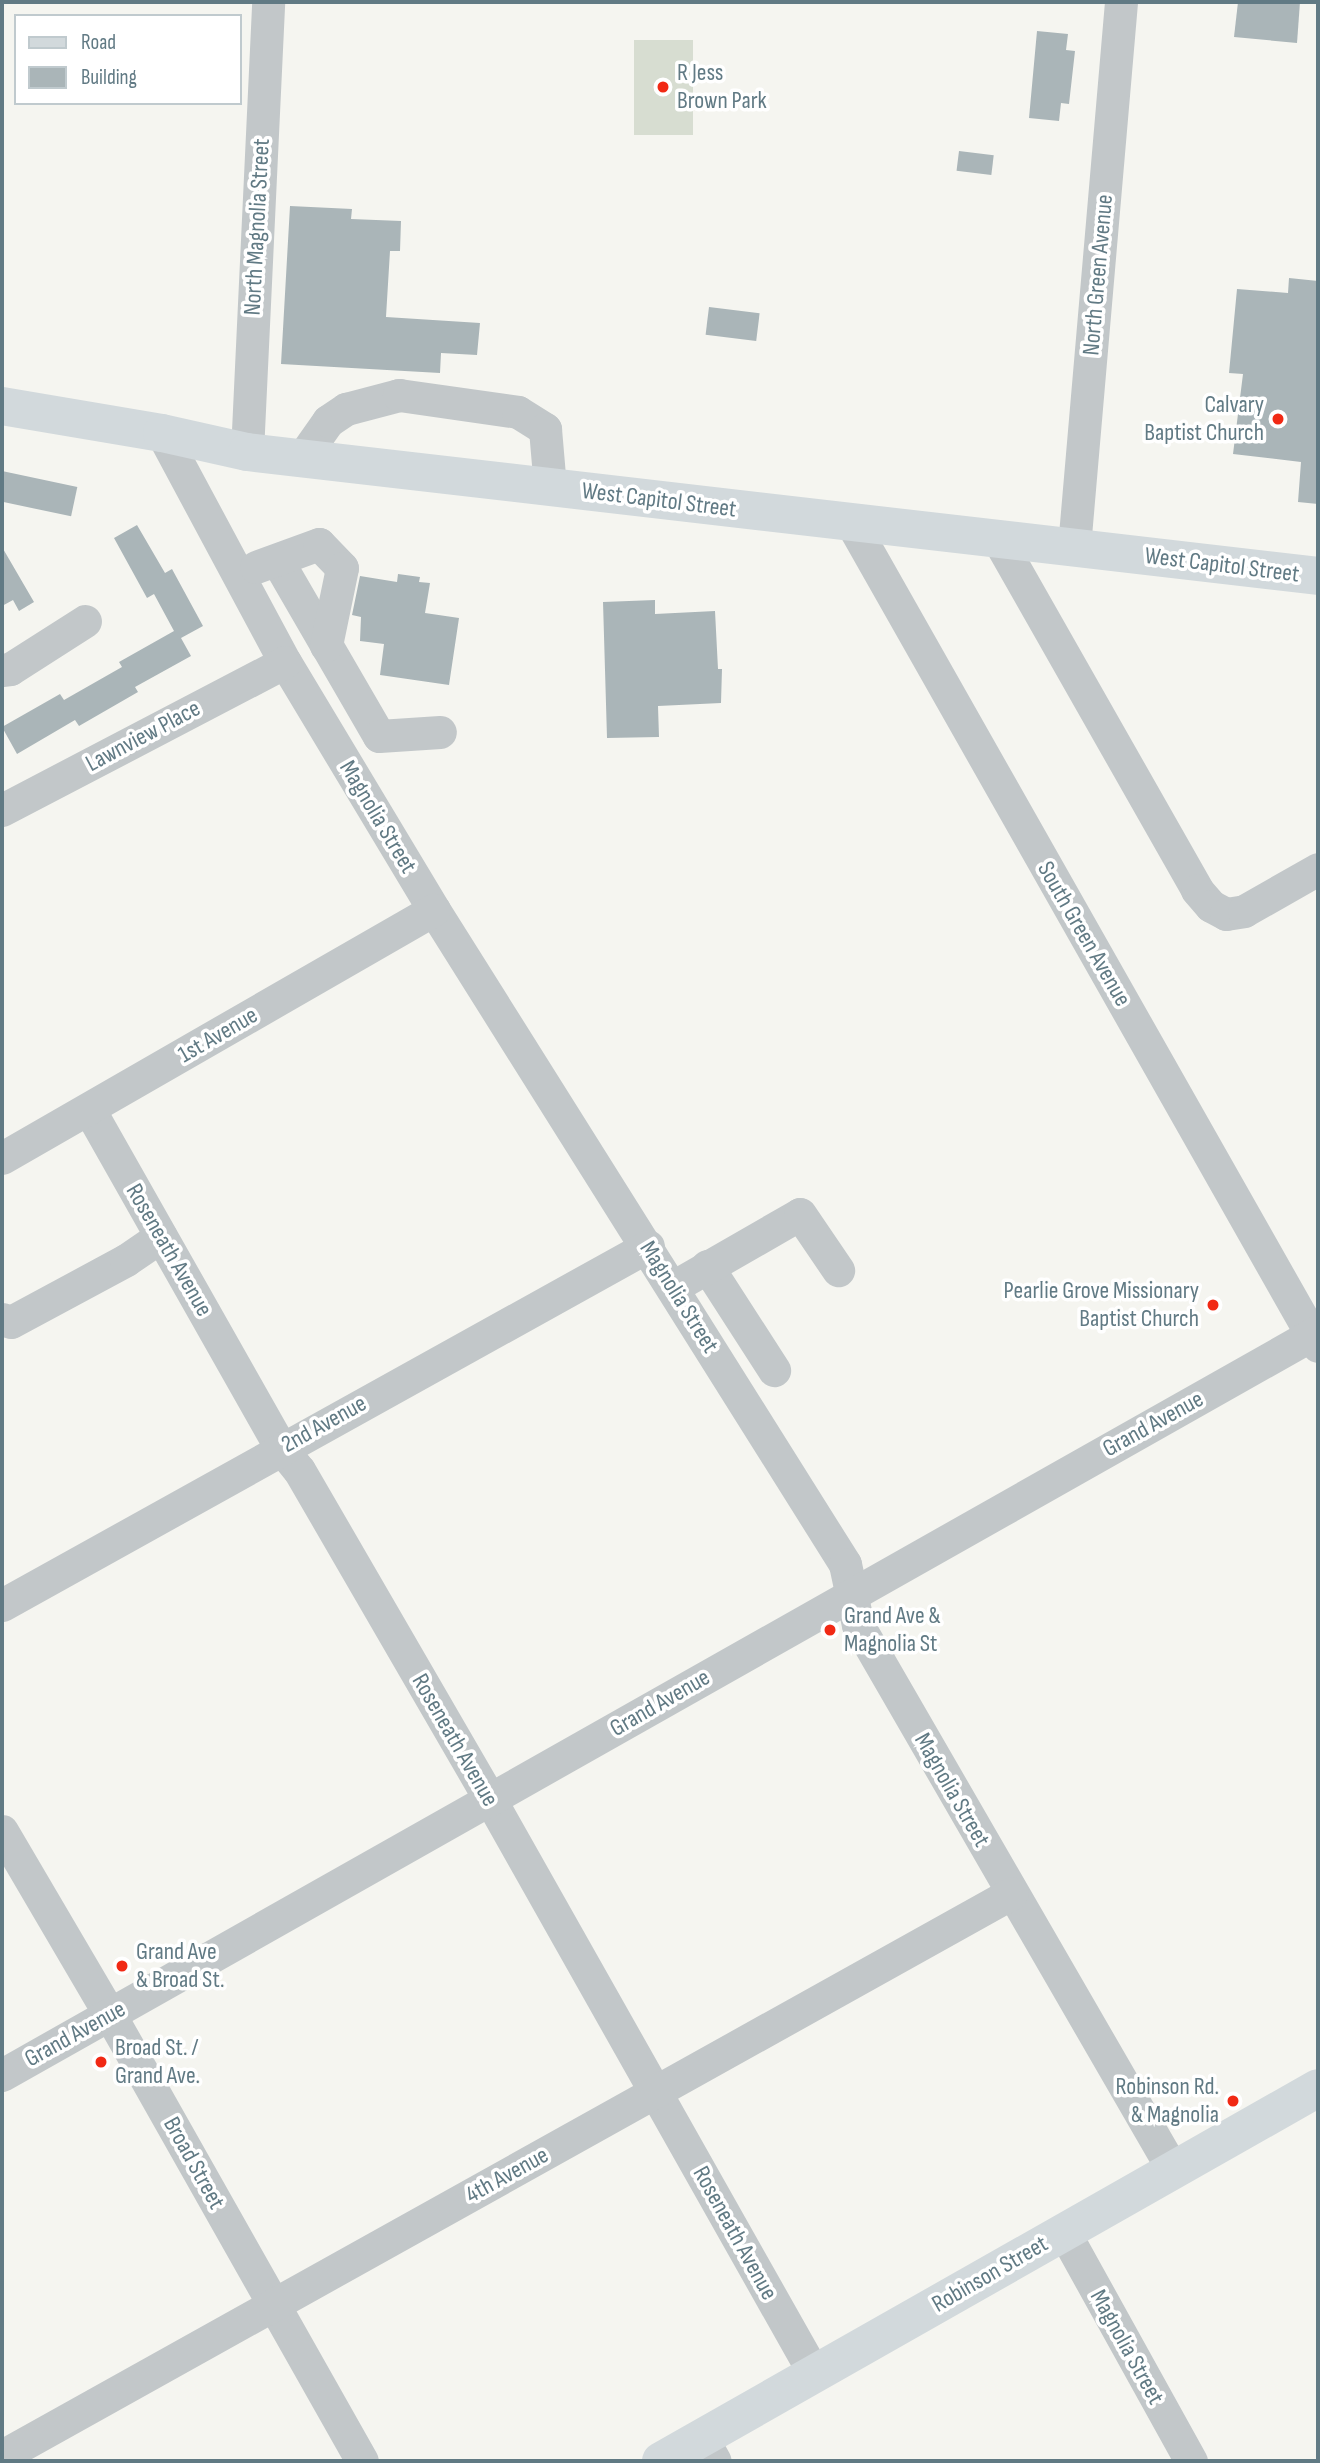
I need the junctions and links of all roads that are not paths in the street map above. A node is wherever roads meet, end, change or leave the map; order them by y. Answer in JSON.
{"nodes":[{"id":1,"x":268,"y":2,"type":"edge"},
{"id":2,"x":1121,"y":2,"type":"edge"},
{"id":3,"x":2,"y":406,"type":"edge"},
{"id":4,"x":162,"y":433,"type":"junction"},
{"id":5,"x":247,"y":452,"type":"junction"},
{"id":6,"x":302,"y":458,"type":"junction"},
{"id":7,"x":550,"y":487,"type":"junction"},
{"id":8,"x":851,"y":522,"type":"junction"},
{"id":9,"x":998,"y":538,"type":"junction"},
{"id":10,"x":1074,"y":547,"type":"junction"},
{"id":11,"x":277,"y":559,"type":"junction"},
{"id":12,"x":238,"y":574,"type":"junction"},
{"id":13,"x":1318,"y":576,"type":"edge"},
{"id":14,"x":338,"y":612,"type":"junction"},
{"id":15,"x":85,"y":621,"type":"dead end"},
{"id":16,"x":285,"y":662,"type":"junction"},
{"id":17,"x":2,"y":670,"type":"edge"},
{"id":18,"x":440,"y":732,"type":"dead end"},
{"id":19,"x":379,"y":736,"type":"junction"},
{"id":20,"x":334,"y":743,"type":"junction"},
{"id":21,"x":4,"y":805,"type":"edge"},
{"id":22,"x":1318,"y":869,"type":"edge"},
{"id":23,"x":434,"y":910,"type":"junction"},
{"id":24,"x":89,"y":1109,"type":"junction"},
{"id":25,"x":2,"y":1158,"type":"edge"},
{"id":26,"x":161,"y":1236,"type":"junction"},
{"id":27,"x":648,"y":1246,"type":"junction"},
{"id":28,"x":707,"y":1266,"type":"junction"},
{"id":29,"x":838,"y":1270,"type":"dead end"},
{"id":30,"x":673,"y":1287,"type":"junction"},
{"id":31,"x":2,"y":1318,"type":"edge"},
{"id":32,"x":1316,"y":1337,"type":"edge"},
{"id":33,"x":774,"y":1370,"type":"dead end"},
{"id":34,"x":281,"y":1447,"type":"junction"},
{"id":35,"x":853,"y":1592,"type":"junction"},
{"id":36,"x":2,"y":1605,"type":"edge"},
{"id":37,"x":491,"y":1801,"type":"junction"},
{"id":38,"x":2,"y":1831,"type":"edge"},
{"id":39,"x":1012,"y":1893,"type":"junction"},
{"id":40,"x":110,"y":2015,"type":"junction"},
{"id":41,"x":2,"y":2075,"type":"edge"},
{"id":42,"x":1318,"y":2088,"type":"edge"},
{"id":43,"x":655,"y":2092,"type":"junction"},
{"id":44,"x":1173,"y":2170,"type":"junction"},
{"id":45,"x":1064,"y":2232,"type":"junction"},
{"id":46,"x":273,"y":2304,"type":"junction"},
{"id":47,"x":815,"y":2375,"type":"junction"},
{"id":48,"x":709,"y":2450,"type":"edge"},
{"id":49,"x":2,"y":2456,"type":"edge"},
{"id":50,"x":362,"y":2461,"type":"edge"},
{"id":51,"x":662,"y":2461,"type":"edge"},
{"id":52,"x":1191,"y":2461,"type":"edge"}],
"edges":[{"from":1,"to":5,"type":"street","name":"North Magnolia Street"},
{"from":2,"to":10,"type":"street","name":"North Green Avenue"},
{"from":3,"to":4,"type":"main road","name":"West Capitol Street"},
{"from":4,"to":5,"type":"main road","name":"West Capitol Street"},
{"from":4,"to":12,"type":"street","name":"Magnolia Street"},
{"from":5,"to":6,"type":"main road","name":"West Capitol Street"},
{"from":6,"to":7,"type":"main road","name":"West Capitol Street"},
{"from":6,"to":7,"type":"street"},
{"from":7,"to":8,"type":"main road","name":"West Capitol Street"},
{"from":8,"to":9,"type":"main road","name":"West Capitol Street"},
{"from":8,"to":32,"type":"street","name":"South Green Avenue"},
{"from":9,"to":10,"type":"main road","name":"West Capitol Street"},
{"from":9,"to":22,"type":"street"},
{"from":10,"to":13,"type":"main road","name":"West Capitol Street"},
{"from":11,"to":12,"type":"street"},
{"from":11,"to":14,"type":"street"},
{"from":11,"to":14,"type":"street"},
{"from":12,"to":16,"type":"street","name":"Magnolia Street"},
{"from":14,"to":19,"type":"street"},
{"from":15,"to":17,"type":"street"},
{"from":16,"to":20,"type":"street","name":"Magnolia Street"},
{"from":16,"to":21,"type":"street","name":"Lawnview Place"},
{"from":18,"to":19,"type":"street"},
{"from":19,"to":20,"type":"street"},
{"from":20,"to":23,"type":"street","name":"Magnolia Street"},
{"from":23,"to":24,"type":"street","name":"1st Avenue"},
{"from":23,"to":27,"type":"street","name":"Magnolia Street"},
{"from":24,"to":25,"type":"street","name":"1st Avenue"},
{"from":24,"to":26,"type":"street","name":"Roseneath Avenue"},
{"from":26,"to":31,"type":"street"},
{"from":26,"to":34,"type":"street","name":"Roseneath Avenue"},
{"from":27,"to":30,"type":"street","name":"Magnolia Street"},
{"from":27,"to":34,"type":"street","name":"2nd Avenue"},
{"from":28,"to":29,"type":"street"},
{"from":28,"to":30,"type":"street"},
{"from":28,"to":33,"type":"street"},
{"from":30,"to":35,"type":"street","name":"Magnolia Street"},
{"from":32,"to":35,"type":"street","name":"Grand Avenue"},
{"from":34,"to":36,"type":"street","name":"2nd Avenue"},
{"from":34,"to":37,"type":"street","name":"Roseneath Avenue"},
{"from":35,"to":37,"type":"street","name":"Grand Avenue"},
{"from":35,"to":39,"type":"street","name":"Magnolia Street"},
{"from":37,"to":40,"type":"street","name":"Grand Avenue"},
{"from":37,"to":43,"type":"street","name":"Roseneath Avenue"},
{"from":38,"to":40,"type":"street","name":"Broad Street"},
{"from":39,"to":43,"type":"street","name":"4th Avenue"},
{"from":39,"to":44,"type":"street","name":"Magnolia Street"},
{"from":40,"to":41,"type":"street","name":"Grand Avenue"},
{"from":40,"to":46,"type":"street","name":"Broad Street"},
{"from":42,"to":44,"type":"main road","name":"Robinson Street"},
{"from":43,"to":46,"type":"street","name":"4th Avenue"},
{"from":43,"to":47,"type":"street","name":"Roseneath Avenue"},
{"from":44,"to":45,"type":"main road","name":"Robinson Street"},
{"from":45,"to":47,"type":"main road","name":"Robinson Street"},
{"from":45,"to":52,"type":"street","name":"Magnolia Street"},
{"from":46,"to":49,"type":"street","name":"4th Avenue"},
{"from":46,"to":50,"type":"street","name":"Broad Street"},
{"from":47,"to":48,"type":"main road","name":"Robinson Street"},
{"from":48,"to":51,"type":"main road","name":"Robinson Street"}]}
